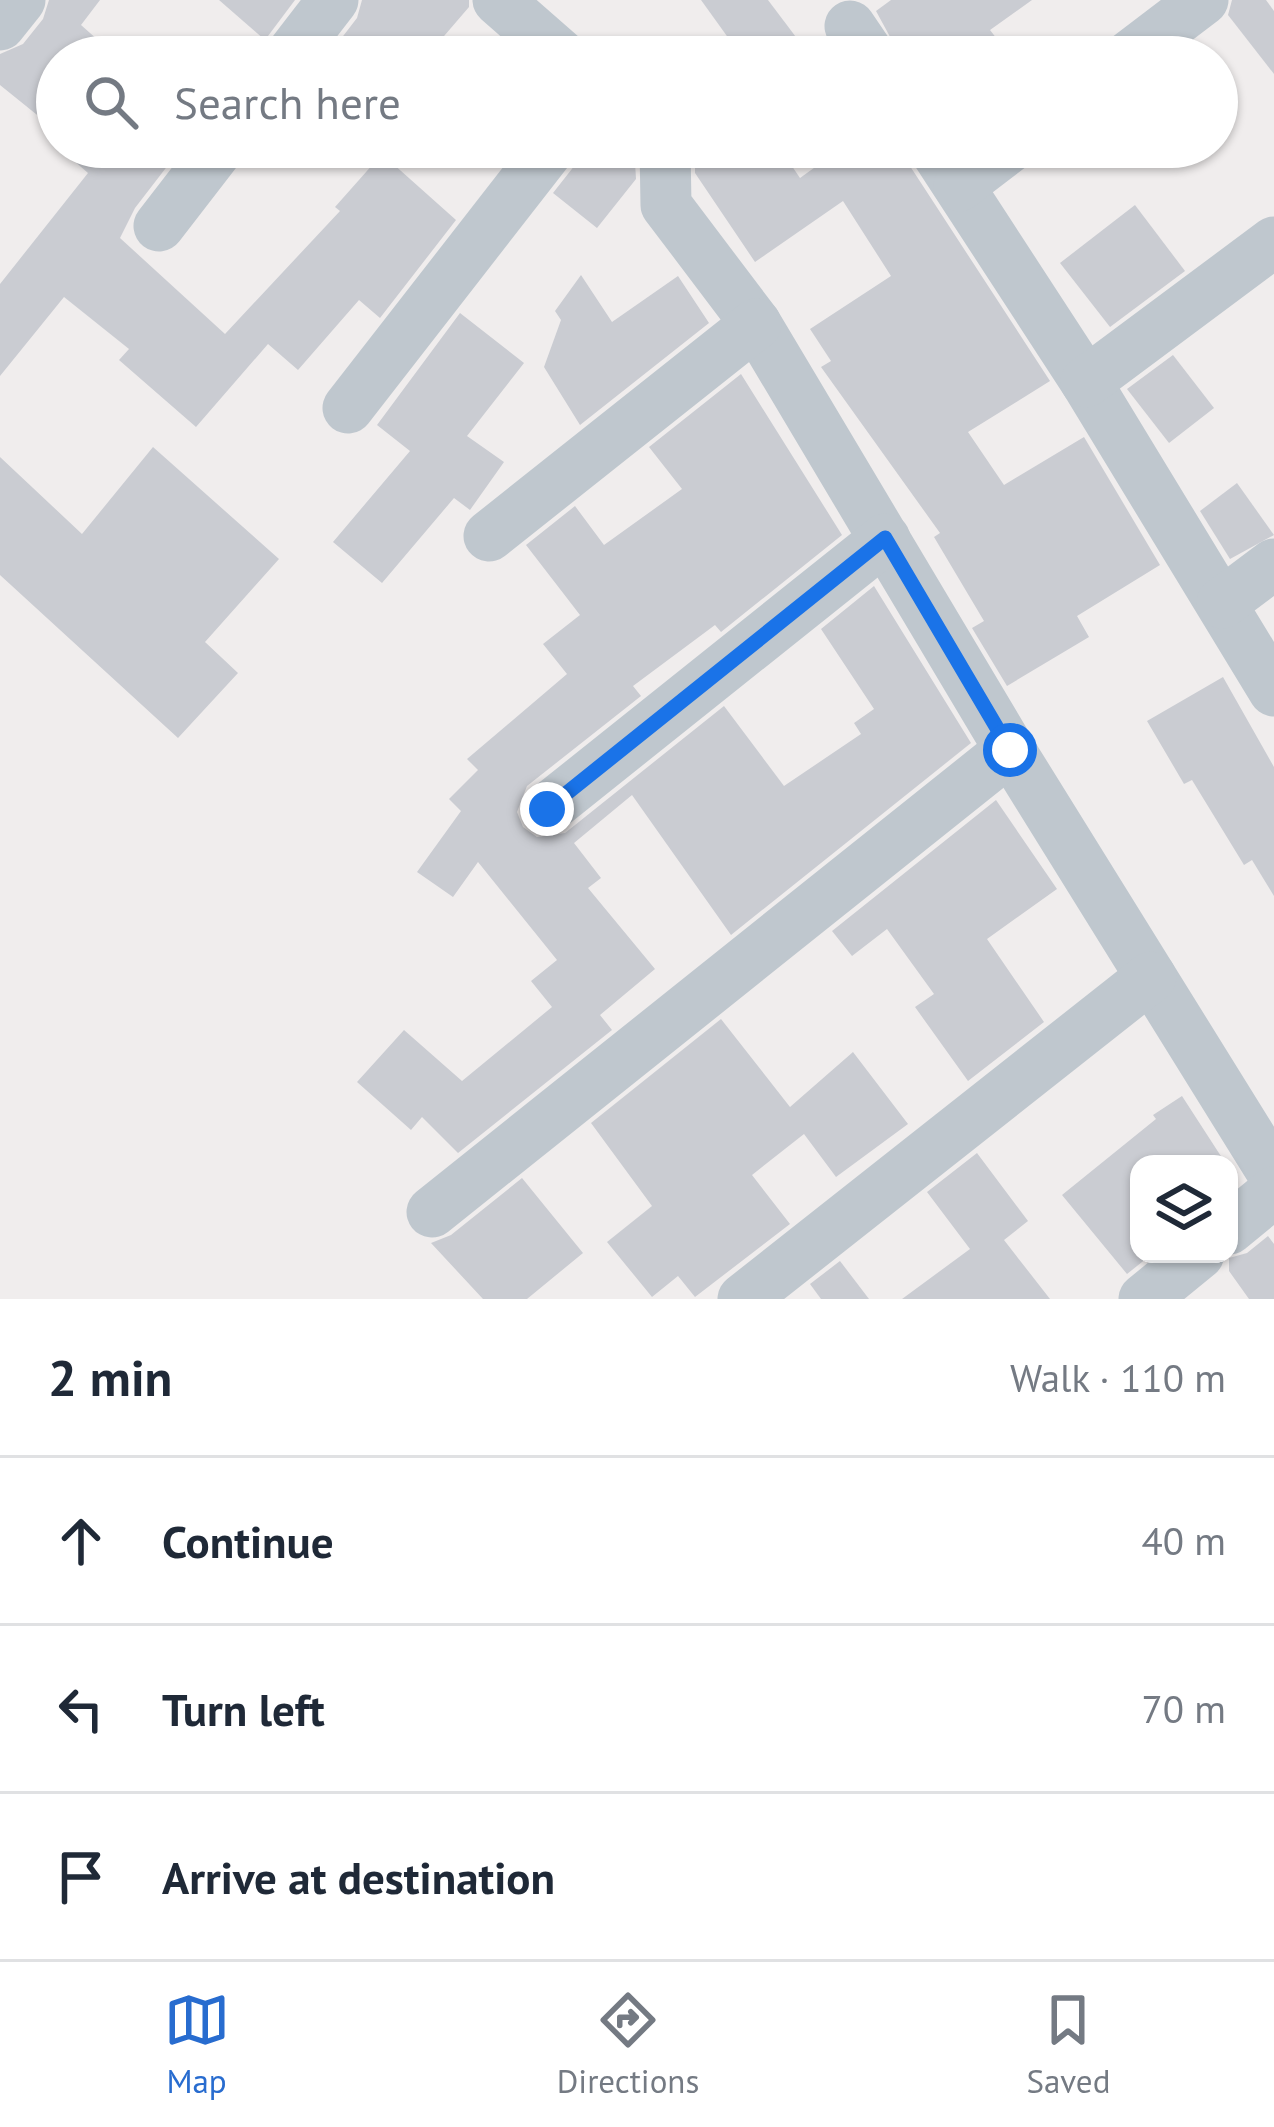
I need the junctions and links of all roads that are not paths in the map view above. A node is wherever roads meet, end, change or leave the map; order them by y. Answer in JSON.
{"nodes":[{"id":1,"x":20,"y":0,"type":"edge"},
{"id":2,"x":333,"y":0,"type":"edge"},
{"id":3,"x":1203,"y":0,"type":"edge"},
{"id":4,"x":517,"y":5,"type":"edge"},
{"id":5,"x":0,"y":26,"type":"edge"},
{"id":6,"x":305,"y":36,"type":"edge"},
{"id":7,"x":544,"y":36,"type":"edge"},
{"id":8,"x":1156,"y":36,"type":"edge"},
{"id":9,"x":204,"y":168,"type":"edge"},
{"id":10,"x":535,"y":168,"type":"edge"},
{"id":11,"x":665,"y":168,"type":"edge"},
{"id":12,"x":947,"y":168,"type":"edge"},
{"id":13,"x":159,"y":226,"type":"dead end"},
{"id":14,"x":1274,"y":242,"type":"edge"},
{"id":15,"x":756,"y":324,"type":"junction"},
{"id":16,"x":1086,"y":382,"type":"junction"},
{"id":17,"x":347,"y":408,"type":"dead end"},
{"id":18,"x":488,"y":536,"type":"dead end"},
{"id":19,"x":885,"y":538,"type":"junction"},
{"id":20,"x":1274,"y":564,"type":"edge"},
{"id":21,"x":1222,"y":603,"type":"junction"},
{"id":22,"x":1274,"y":691,"type":"edge"},
{"id":23,"x":1010,"y":750,"type":"junction"},
{"id":24,"x":547,"y":809,"type":"dead end"},
{"id":25,"x":1151,"y":977,"type":"junction"},
{"id":26,"x":1274,"y":1175,"type":"edge"},
{"id":27,"x":1274,"y":1192,"type":"edge"},
{"id":28,"x":432,"y":1212,"type":"dead end"},
{"id":29,"x":1238,"y":1222,"type":"edge"},
{"id":30,"x":1187,"y":1263,"type":"edge"},
{"id":31,"x":743,"y":1299,"type":"edge"},
{"id":32,"x":1144,"y":1299,"type":"edge"}],
"edges":[{"from":1,"to":5,"type":"street"},
{"from":2,"to":6,"type":"street"},
{"from":3,"to":8,"type":"street"},
{"from":4,"to":7,"type":"street"},
{"from":9,"to":13,"type":"street"},
{"from":10,"to":17,"type":"street"},
{"from":11,"to":15,"type":"street"},
{"from":12,"to":16,"type":"street"},
{"from":14,"to":16,"type":"street"},
{"from":15,"to":18,"type":"street"},
{"from":15,"to":19,"type":"street"},
{"from":16,"to":21,"type":"street"},
{"from":19,"to":23,"type":"street"},
{"from":19,"to":24,"type":"street"},
{"from":20,"to":21,"type":"street"},
{"from":21,"to":22,"type":"street"},
{"from":23,"to":25,"type":"street"},
{"from":23,"to":28,"type":"street"},
{"from":25,"to":26,"type":"street"},
{"from":25,"to":31,"type":"street"},
{"from":27,"to":29,"type":"street"},
{"from":30,"to":32,"type":"street"}]}
